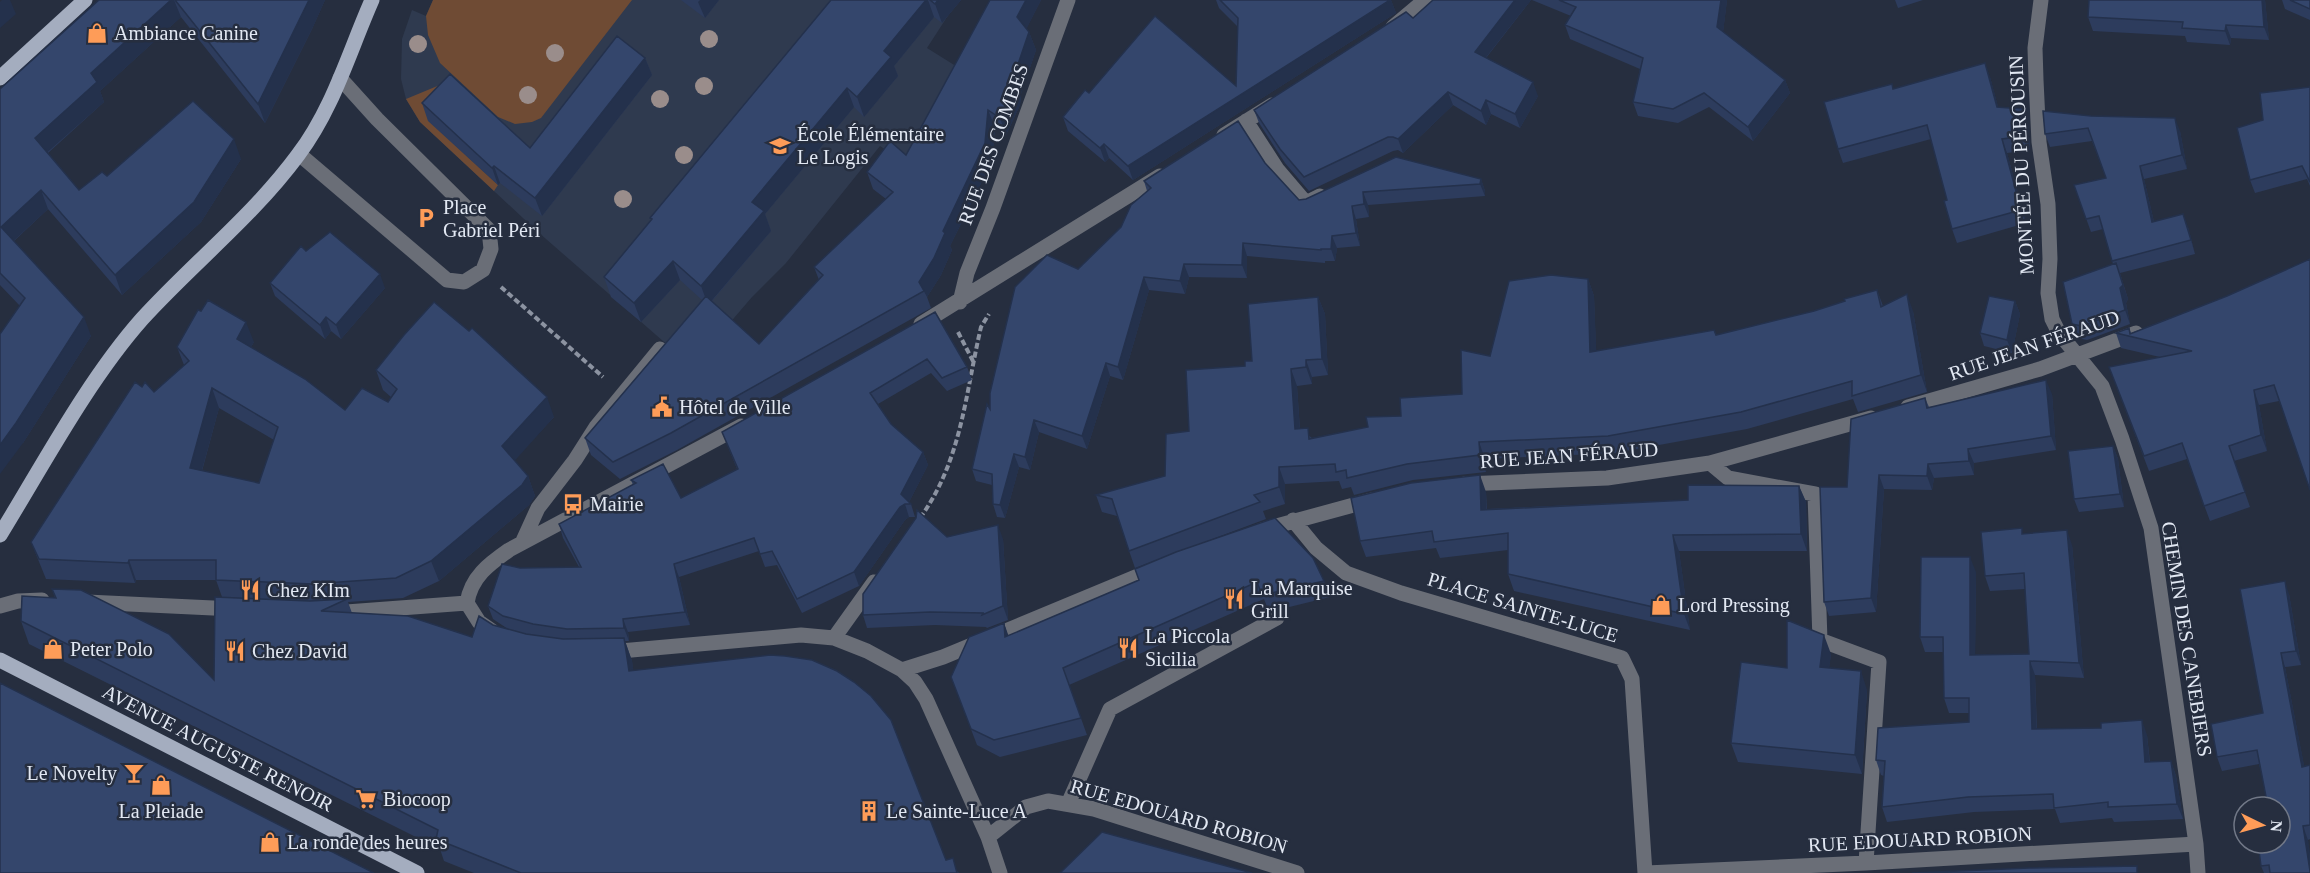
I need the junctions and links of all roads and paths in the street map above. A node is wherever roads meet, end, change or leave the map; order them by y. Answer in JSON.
{"nodes":[{"id":1,"x":85,"y":0,"type":"edge"},
{"id":2,"x":372,"y":0,"type":"edge"},
{"id":3,"x":1068,"y":0,"type":"edge"},
{"id":4,"x":1425,"y":0,"type":"edge"},
{"id":5,"x":2041,"y":0,"type":"edge"},
{"id":6,"x":1383,"y":33,"type":"edge"},
{"id":7,"x":0,"y":78,"type":"edge"},
{"id":8,"x":340,"y":78,"type":"junction"},
{"id":9,"x":1285,"y":96,"type":"edge"},
{"id":10,"x":1246,"y":122,"type":"junction"},
{"id":11,"x":1207,"y":146,"type":"edge"},
{"id":12,"x":299,"y":154,"type":"junction"},
{"id":13,"x":1177,"y":165,"type":"edge"},
{"id":14,"x":1336,"y":189,"type":"edge"},
{"id":15,"x":512,"y":297,"type":"dead end"},
{"id":16,"x":953,"y":306,"type":"junction"},
{"id":17,"x":991,"y":310,"type":"dead end"},
{"id":18,"x":2155,"y":325,"type":"edge"},
{"id":19,"x":906,"y":333,"type":"edge"},
{"id":20,"x":660,"y":349,"type":"edge"},
{"id":21,"x":2077,"y":355,"type":"junction"},
{"id":22,"x":974,"y":363,"type":"junction"},
{"id":23,"x":622,"y":394,"type":"junction"},
{"id":24,"x":753,"y":419,"type":"edge"},
{"id":25,"x":1710,"y":463,"type":"junction"},
{"id":26,"x":1446,"y":486,"type":"edge"},
{"id":27,"x":1382,"y":498,"type":"edge"},
{"id":28,"x":1293,"y":520,"type":"junction"},
{"id":29,"x":917,"y":521,"type":"edge"},
{"id":30,"x":1252,"y":533,"type":"edge"},
{"id":31,"x":0,"y":535,"type":"edge"},
{"id":32,"x":522,"y":543,"type":"junction"},
{"id":33,"x":1168,"y":564,"type":"edge"},
{"id":34,"x":883,"y":568,"type":"edge"},
{"id":35,"x":467,"y":603,"type":"junction"},
{"id":36,"x":0,"y":606,"type":"edge"},
{"id":37,"x":247,"y":610,"type":"edge"},
{"id":38,"x":319,"y":614,"type":"edge"},
{"id":39,"x":1277,"y":618,"type":"dead end"},
{"id":40,"x":834,"y":638,"type":"junction"},
{"id":41,"x":509,"y":639,"type":"edge"},
{"id":42,"x":593,"y":652,"type":"edge"},
{"id":43,"x":0,"y":660,"type":"edge"},
{"id":44,"x":902,"y":670,"type":"junction"},
{"id":45,"x":1068,"y":804,"type":"junction"},
{"id":46,"x":988,"y":837,"type":"junction"},
{"id":47,"x":2196,"y":843,"type":"junction"},
{"id":48,"x":1866,"y":864,"type":"junction"},
{"id":49,"x":417,"y":873,"type":"edge"},
{"id":50,"x":1000,"y":873,"type":"edge"},
{"id":51,"x":1297,"y":873,"type":"edge"},
{"id":52,"x":1645,"y":873,"type":"edge"},
{"id":53,"x":2198,"y":873,"type":"edge"}],
"edges":[{"from":1,"to":7,"type":"main road"},
{"from":2,"to":8,"type":"main road"},
{"from":3,"to":16,"type":"street","name":"RUE DES COMBES"},
{"from":4,"to":6,"type":"street"},
{"from":5,"to":21,"type":"street","name":"MONTÉE DU PÉROUSIN"},
{"from":8,"to":12,"type":"main road"},
{"from":8,"to":12,"type":"street"},
{"from":9,"to":10,"type":"street"},
{"from":10,"to":11,"type":"street"},
{"from":10,"to":14,"type":"street"},
{"from":12,"to":31,"type":"main road"},
{"from":13,"to":16,"type":"street"},
{"from":15,"to":23,"type":"path"},
{"from":16,"to":19,"type":"street"},
{"from":16,"to":22,"type":"path"},
{"from":17,"to":22,"type":"path"},
{"from":18,"to":21,"type":"street","name":"RUE JEAN FÉRAUD"},
{"from":20,"to":23,"type":"street"},
{"from":21,"to":25,"type":"street","name":"RUE JEAN FÉRAUD"},
{"from":21,"to":47,"type":"street","name":"CHEMIN DES CANEBIERS"},
{"from":22,"to":29,"type":"path"},
{"from":23,"to":32,"type":"street"},
{"from":24,"to":32,"type":"street"},
{"from":25,"to":26,"type":"street","name":"RUE JEAN FÉRAUD"},
{"from":25,"to":48,"type":"street"},
{"from":27,"to":28,"type":"street"},
{"from":28,"to":30,"type":"street"},
{"from":28,"to":52,"type":"street","name":"PLACE SAINTE-LUCE"},
{"from":32,"to":35,"type":"street"},
{"from":33,"to":44,"type":"street"},
{"from":34,"to":40,"type":"street"},
{"from":35,"to":38,"type":"street"},
{"from":35,"to":41,"type":"street"},
{"from":36,"to":37,"type":"street"},
{"from":39,"to":45,"type":"street"},
{"from":40,"to":42,"type":"street"},
{"from":40,"to":44,"type":"street"},
{"from":43,"to":49,"type":"main road","name":"AVENUE AUGUSTE RENOIR"},
{"from":44,"to":46,"type":"street"},
{"from":45,"to":46,"type":"street","name":"RUE EDOUARD ROBION"},
{"from":45,"to":51,"type":"street","name":"RUE EDOUARD ROBION"},
{"from":46,"to":50,"type":"street"},
{"from":47,"to":48,"type":"street","name":"RUE EDOUARD ROBION"},
{"from":47,"to":53,"type":"street","name":"CHEMIN DES CANEBIERS"},
{"from":48,"to":52,"type":"street","name":"RUE EDOUARD ROBION"}]}
